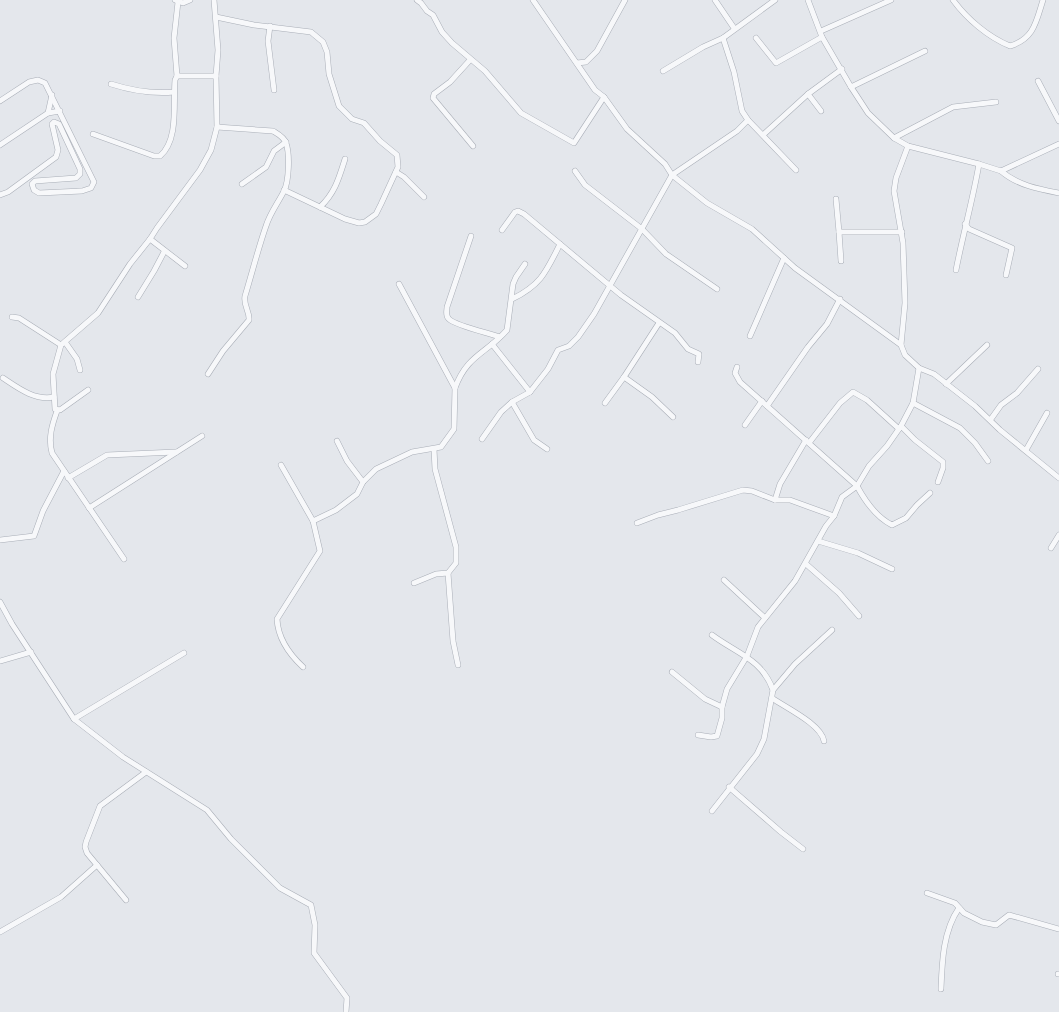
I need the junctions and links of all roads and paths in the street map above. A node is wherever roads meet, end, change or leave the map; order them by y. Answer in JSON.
{"nodes":[{"id":1,"x":190,"y":0,"type":"edge"},
{"id":2,"x":214,"y":0,"type":"edge"},
{"id":3,"x":533,"y":0,"type":"edge"},
{"id":4,"x":625,"y":0,"type":"edge"},
{"id":5,"x":715,"y":0,"type":"edge"},
{"id":6,"x":775,"y":0,"type":"edge"},
{"id":7,"x":808,"y":0,"type":"edge"},
{"id":8,"x":873,"y":0,"type":"edge"},
{"id":9,"x":891,"y":0,"type":"edge"},
{"id":10,"x":953,"y":0,"type":"edge"},
{"id":11,"x":1043,"y":0,"type":"edge"},
{"id":12,"x":177,"y":1,"type":"edge"},
{"id":13,"x":420,"y":1,"type":"edge"},
{"id":14,"x":875,"y":6,"type":"junction"},
{"id":15,"x":216,"y":17,"type":"junction"},
{"id":16,"x":270,"y":26,"type":"junction"},
{"id":17,"x":734,"y":28,"type":"junction"},
{"id":18,"x":821,"y":31,"type":"junction"},
{"id":19,"x":822,"y":36,"type":"junction"},
{"id":20,"x":723,"y":38,"type":"junction"},
{"id":21,"x":756,"y":38,"type":"dead end"},
{"id":22,"x":925,"y":51,"type":"dead end"},
{"id":23,"x":470,"y":60,"type":"junction"},
{"id":24,"x":577,"y":63,"type":"junction"},
{"id":25,"x":842,"y":69,"type":"junction"},
{"id":26,"x":663,"y":71,"type":"dead end"},
{"id":27,"x":177,"y":76,"type":"junction"},
{"id":28,"x":216,"y":76,"type":"junction"},
{"id":29,"x":1038,"y":81,"type":"dead end"},
{"id":30,"x":111,"y":84,"type":"dead end"},
{"id":31,"x":851,"y":87,"type":"junction"},
{"id":32,"x":274,"y":90,"type":"dead end"},
{"id":33,"x":174,"y":92,"type":"junction"},
{"id":34,"x":808,"y":94,"type":"junction"},
{"id":35,"x":52,"y":95,"type":"junction"},
{"id":36,"x":604,"y":97,"type":"junction"},
{"id":37,"x":0,"y":101,"type":"edge"},
{"id":38,"x":996,"y":102,"type":"dead end"},
{"id":39,"x":60,"y":111,"type":"junction"},
{"id":40,"x":821,"y":111,"type":"dead end"},
{"id":41,"x":48,"y":113,"type":"junction"},
{"id":42,"x":748,"y":120,"type":"junction"},
{"id":43,"x":1059,"y":121,"type":"edge"},
{"id":44,"x":217,"y":127,"type":"junction"},
{"id":45,"x":93,"y":134,"type":"dead end"},
{"id":46,"x":763,"y":136,"type":"junction"},
{"id":47,"x":894,"y":138,"type":"junction"},
{"id":48,"x":286,"y":142,"type":"junction"},
{"id":49,"x":1059,"y":144,"type":"edge"},
{"id":50,"x":0,"y":145,"type":"edge"},
{"id":51,"x":473,"y":146,"type":"dead end"},
{"id":52,"x":908,"y":146,"type":"junction"},
{"id":53,"x":345,"y":159,"type":"dead end"},
{"id":54,"x":979,"y":164,"type":"junction"},
{"id":55,"x":796,"y":170,"type":"dead end"},
{"id":56,"x":575,"y":171,"type":"dead end"},
{"id":57,"x":1001,"y":171,"type":"junction"},
{"id":58,"x":396,"y":172,"type":"junction"},
{"id":59,"x":672,"y":175,"type":"junction"},
{"id":60,"x":242,"y":184,"type":"dead end"},
{"id":61,"x":284,"y":190,"type":"junction"},
{"id":62,"x":1059,"y":193,"type":"edge"},
{"id":63,"x":0,"y":195,"type":"edge"},
{"id":64,"x":424,"y":197,"type":"dead end"},
{"id":65,"x":836,"y":199,"type":"dead end"},
{"id":66,"x":320,"y":207,"type":"junction"},
{"id":67,"x":965,"y":224,"type":"junction"},
{"id":68,"x":642,"y":229,"type":"junction"},
{"id":69,"x":502,"y":230,"type":"dead end"},
{"id":70,"x":839,"y":232,"type":"junction"},
{"id":71,"x":902,"y":232,"type":"junction"},
{"id":72,"x":471,"y":236,"type":"dead end"},
{"id":73,"x":150,"y":239,"type":"junction"},
{"id":74,"x":560,"y":244,"type":"junction"},
{"id":75,"x":164,"y":252,"type":"junction"},
{"id":76,"x":784,"y":258,"type":"junction"},
{"id":77,"x":841,"y":261,"type":"dead end"},
{"id":78,"x":525,"y":264,"type":"dead end"},
{"id":79,"x":185,"y":266,"type":"dead end"},
{"id":80,"x":956,"y":270,"type":"dead end"},
{"id":81,"x":1006,"y":275,"type":"dead end"},
{"id":82,"x":399,"y":284,"type":"dead end"},
{"id":83,"x":610,"y":285,"type":"junction"},
{"id":84,"x":717,"y":288,"type":"dead end"},
{"id":85,"x":138,"y":297,"type":"dead end"},
{"id":86,"x":840,"y":299,"type":"junction"},
{"id":87,"x":512,"y":300,"type":"junction"},
{"id":88,"x":12,"y":317,"type":"dead end"},
{"id":89,"x":659,"y":323,"type":"junction"},
{"id":90,"x":750,"y":336,"type":"dead end"},
{"id":91,"x":500,"y":337,"type":"junction"},
{"id":92,"x":63,"y":343,"type":"junction"},
{"id":93,"x":492,"y":344,"type":"junction"},
{"id":94,"x":901,"y":345,"type":"junction"},
{"id":95,"x":987,"y":345,"type":"dead end"},
{"id":96,"x":698,"y":362,"type":"dead end"},
{"id":97,"x":737,"y":367,"type":"dead end"},
{"id":98,"x":919,"y":368,"type":"junction"},
{"id":99,"x":1038,"y":369,"type":"dead end"},
{"id":100,"x":80,"y":370,"type":"dead end"},
{"id":101,"x":208,"y":374,"type":"dead end"},
{"id":102,"x":624,"y":377,"type":"junction"},
{"id":103,"x":3,"y":378,"type":"dead end"},
{"id":104,"x":946,"y":384,"type":"junction"},
{"id":105,"x":455,"y":388,"type":"junction"},
{"id":106,"x":88,"y":390,"type":"dead end"},
{"id":107,"x":530,"y":392,"type":"junction"},
{"id":108,"x":54,"y":397,"type":"junction"},
{"id":109,"x":762,"y":401,"type":"junction"},
{"id":110,"x":512,"y":402,"type":"junction"},
{"id":111,"x":606,"y":402,"type":"dead end"},
{"id":112,"x":913,"y":403,"type":"junction"},
{"id":113,"x":767,"y":406,"type":"junction"},
{"id":114,"x":57,"y":411,"type":"junction"},
{"id":115,"x":1047,"y":413,"type":"dead end"},
{"id":116,"x":673,"y":417,"type":"dead end"},
{"id":117,"x":991,"y":419,"type":"junction"},
{"id":118,"x":745,"y":425,"type":"dead end"},
{"id":119,"x":900,"y":427,"type":"junction"},
{"id":120,"x":202,"y":436,"type":"dead end"},
{"id":121,"x":482,"y":439,"type":"dead end"},
{"id":122,"x":337,"y":441,"type":"dead end"},
{"id":123,"x":807,"y":442,"type":"junction"},
{"id":124,"x":434,"y":449,"type":"junction"},
{"id":125,"x":547,"y":449,"type":"dead end"},
{"id":126,"x":1026,"y":450,"type":"junction"},
{"id":127,"x":177,"y":452,"type":"junction"},
{"id":128,"x":988,"y":461,"type":"dead end"},
{"id":129,"x":281,"y":465,"type":"dead end"},
{"id":130,"x":64,"y":471,"type":"junction"},
{"id":131,"x":68,"y":478,"type":"junction"},
{"id":132,"x":1059,"y":478,"type":"edge"},
{"id":133,"x":363,"y":482,"type":"junction"},
{"id":134,"x":938,"y":482,"type":"dead end"},
{"id":135,"x":856,"y":486,"type":"junction"},
{"id":136,"x":930,"y":493,"type":"dead end"},
{"id":137,"x":775,"y":500,"type":"junction"},
{"id":138,"x":89,"y":508,"type":"junction"},
{"id":139,"x":834,"y":516,"type":"junction"},
{"id":140,"x":313,"y":521,"type":"junction"},
{"id":141,"x":637,"y":523,"type":"dead end"},
{"id":142,"x":1059,"y":535,"type":"edge"},
{"id":143,"x":0,"y":540,"type":"edge"},
{"id":144,"x":818,"y":541,"type":"junction"},
{"id":145,"x":1051,"y":548,"type":"dead end"},
{"id":146,"x":124,"y":559,"type":"dead end"},
{"id":147,"x":806,"y":564,"type":"junction"},
{"id":148,"x":892,"y":569,"type":"dead end"},
{"id":149,"x":448,"y":573,"type":"junction"},
{"id":150,"x":724,"y":580,"type":"dead end"},
{"id":151,"x":414,"y":583,"type":"dead end"},
{"id":152,"x":0,"y":602,"type":"edge"},
{"id":153,"x":859,"y":616,"type":"dead end"},
{"id":154,"x":765,"y":618,"type":"junction"},
{"id":155,"x":832,"y":630,"type":"dead end"},
{"id":156,"x":712,"y":635,"type":"dead end"},
{"id":157,"x":31,"y":652,"type":"junction"},
{"id":158,"x":184,"y":653,"type":"dead end"},
{"id":159,"x":747,"y":656,"type":"junction"},
{"id":160,"x":0,"y":661,"type":"edge"},
{"id":161,"x":458,"y":665,"type":"dead end"},
{"id":162,"x":303,"y":667,"type":"dead end"},
{"id":163,"x":672,"y":672,"type":"dead end"},
{"id":164,"x":773,"y":690,"type":"junction"},
{"id":165,"x":772,"y":698,"type":"junction"},
{"id":166,"x":722,"y":707,"type":"junction"},
{"id":167,"x":74,"y":719,"type":"junction"},
{"id":168,"x":698,"y":735,"type":"dead end"},
{"id":169,"x":824,"y":742,"type":"dead end"},
{"id":170,"x":146,"y":772,"type":"junction"},
{"id":171,"x":730,"y":787,"type":"junction"},
{"id":172,"x":712,"y":811,"type":"dead end"},
{"id":173,"x":803,"y":849,"type":"dead end"},
{"id":174,"x":97,"y":865,"type":"junction"},
{"id":175,"x":928,"y":893,"type":"dead end"},
{"id":176,"x":126,"y":900,"type":"dead end"},
{"id":177,"x":960,"y":908,"type":"junction"},
{"id":178,"x":1059,"y":929,"type":"edge"},
{"id":179,"x":0,"y":932,"type":"edge"},
{"id":180,"x":941,"y":989,"type":"dead end"},
{"id":181,"x":346,"y":1012,"type":"edge"}],
"edges":[{"from":1,"to":12,"type":"street"},
{"from":2,"to":15,"type":"street"},
{"from":3,"to":24,"type":"street"},
{"from":4,"to":24,"type":"street"},
{"from":5,"to":17,"type":"street"},
{"from":6,"to":17,"type":"street"},
{"from":7,"to":18,"type":"street"},
{"from":8,"to":14,"type":"street"},
{"from":9,"to":14,"type":"street"},
{"from":10,"to":11,"type":"street"},
{"from":12,"to":27,"type":"street"},
{"from":13,"to":23,"type":"street"},
{"from":14,"to":18,"type":"street"},
{"from":15,"to":16,"type":"street"},
{"from":15,"to":28,"type":"street"},
{"from":16,"to":32,"type":"street"},
{"from":16,"to":58,"type":"street"},
{"from":17,"to":20,"type":"street"},
{"from":18,"to":19,"type":"street"},
{"from":19,"to":21,"type":"street"},
{"from":19,"to":25,"type":"street"},
{"from":20,"to":26,"type":"street"},
{"from":20,"to":42,"type":"street"},
{"from":22,"to":31,"type":"street"},
{"from":23,"to":36,"type":"street"},
{"from":23,"to":51,"type":"street"},
{"from":24,"to":36,"type":"street"},
{"from":25,"to":31,"type":"street"},
{"from":25,"to":34,"type":"street"},
{"from":27,"to":28,"type":"street"},
{"from":27,"to":33,"type":"street"},
{"from":28,"to":44,"type":"street"},
{"from":29,"to":43,"type":"street"},
{"from":30,"to":33,"type":"street"},
{"from":31,"to":47,"type":"street"},
{"from":33,"to":45,"type":"street"},
{"from":34,"to":40,"type":"street"},
{"from":34,"to":46,"type":"street"},
{"from":35,"to":37,"type":"street"},
{"from":35,"to":39,"type":"street"},
{"from":35,"to":41,"type":"street"},
{"from":36,"to":59,"type":"street"},
{"from":38,"to":47,"type":"street"},
{"from":39,"to":41,"type":"street"},
{"from":39,"to":63,"type":"street"},
{"from":41,"to":50,"type":"street"},
{"from":42,"to":46,"type":"street"},
{"from":42,"to":59,"type":"street"},
{"from":44,"to":48,"type":"street"},
{"from":44,"to":73,"type":"street"},
{"from":46,"to":55,"type":"street"},
{"from":47,"to":52,"type":"street"},
{"from":48,"to":60,"type":"street"},
{"from":48,"to":61,"type":"street"},
{"from":49,"to":57,"type":"street"},
{"from":52,"to":54,"type":"street"},
{"from":52,"to":71,"type":"street"},
{"from":53,"to":66,"type":"street"},
{"from":54,"to":57,"type":"street"},
{"from":54,"to":67,"type":"street"},
{"from":56,"to":68,"type":"street"},
{"from":57,"to":62,"type":"street"},
{"from":58,"to":64,"type":"street"},
{"from":58,"to":66,"type":"street"},
{"from":59,"to":68,"type":"street"},
{"from":59,"to":76,"type":"street"},
{"from":61,"to":66,"type":"street"},
{"from":61,"to":101,"type":"street"},
{"from":65,"to":70,"type":"street"},
{"from":67,"to":80,"type":"street"},
{"from":67,"to":81,"type":"street"},
{"from":68,"to":83,"type":"street"},
{"from":68,"to":84,"type":"street"},
{"from":69,"to":74,"type":"street"},
{"from":70,"to":71,"type":"street"},
{"from":70,"to":77,"type":"street"},
{"from":71,"to":94,"type":"street"},
{"from":72,"to":91,"type":"street"},
{"from":73,"to":75,"type":"street"},
{"from":73,"to":92,"type":"street"},
{"from":74,"to":83,"type":"street"},
{"from":74,"to":87,"type":"street"},
{"from":75,"to":79,"type":"street"},
{"from":75,"to":85,"type":"street"},
{"from":76,"to":86,"type":"street"},
{"from":76,"to":90,"type":"street"},
{"from":78,"to":87,"type":"street"},
{"from":82,"to":105,"type":"street"},
{"from":83,"to":89,"type":"street"},
{"from":83,"to":107,"type":"street"},
{"from":86,"to":94,"type":"street"},
{"from":86,"to":113,"type":"street"},
{"from":87,"to":91,"type":"street"},
{"from":88,"to":92,"type":"street"},
{"from":89,"to":96,"type":"street"},
{"from":89,"to":102,"type":"street"},
{"from":91,"to":93,"type":"street"},
{"from":92,"to":100,"type":"street"},
{"from":92,"to":108,"type":"street"},
{"from":93,"to":105,"type":"street"},
{"from":93,"to":107,"type":"street"},
{"from":94,"to":98,"type":"street"},
{"from":95,"to":104,"type":"street"},
{"from":97,"to":109,"type":"street"},
{"from":98,"to":104,"type":"street"},
{"from":98,"to":112,"type":"street"},
{"from":99,"to":117,"type":"street"},
{"from":102,"to":111,"type":"street"},
{"from":102,"to":116,"type":"street"},
{"from":103,"to":108,"type":"street"},
{"from":104,"to":117,"type":"street"},
{"from":105,"to":124,"type":"street"},
{"from":106,"to":114,"type":"street"},
{"from":107,"to":110,"type":"street"},
{"from":108,"to":114,"type":"street"},
{"from":109,"to":113,"type":"street"},
{"from":109,"to":118,"type":"street"},
{"from":110,"to":121,"type":"street"},
{"from":110,"to":125,"type":"street"},
{"from":112,"to":119,"type":"street"},
{"from":112,"to":128,"type":"street"},
{"from":113,"to":123,"type":"street"},
{"from":114,"to":130,"type":"street"},
{"from":115,"to":126,"type":"street"},
{"from":117,"to":126,"type":"street"},
{"from":119,"to":123,"type":"street"},
{"from":119,"to":134,"type":"street"},
{"from":119,"to":135,"type":"street"},
{"from":120,"to":127,"type":"street"},
{"from":122,"to":133,"type":"street"},
{"from":123,"to":135,"type":"street"},
{"from":123,"to":137,"type":"street"},
{"from":124,"to":133,"type":"street"},
{"from":124,"to":149,"type":"street"},
{"from":126,"to":132,"type":"street"},
{"from":127,"to":131,"type":"street"},
{"from":127,"to":138,"type":"street"},
{"from":129,"to":140,"type":"street"},
{"from":130,"to":131,"type":"street"},
{"from":130,"to":143,"type":"street"},
{"from":131,"to":138,"type":"street"},
{"from":133,"to":140,"type":"street"},
{"from":135,"to":136,"type":"street"},
{"from":135,"to":139,"type":"street"},
{"from":137,"to":139,"type":"street"},
{"from":137,"to":141,"type":"street"},
{"from":138,"to":146,"type":"street"},
{"from":139,"to":144,"type":"street"},
{"from":140,"to":162,"type":"street"},
{"from":142,"to":145,"type":"street"},
{"from":144,"to":147,"type":"street"},
{"from":144,"to":148,"type":"street"},
{"from":147,"to":153,"type":"street"},
{"from":147,"to":154,"type":"street"},
{"from":149,"to":151,"type":"street"},
{"from":149,"to":161,"type":"street"},
{"from":150,"to":154,"type":"street"},
{"from":152,"to":157,"type":"street"},
{"from":154,"to":159,"type":"street"},
{"from":155,"to":164,"type":"street"},
{"from":156,"to":159,"type":"street"},
{"from":157,"to":160,"type":"street"},
{"from":157,"to":167,"type":"street"},
{"from":158,"to":167,"type":"street"},
{"from":159,"to":164,"type":"street"},
{"from":159,"to":166,"type":"street"},
{"from":163,"to":166,"type":"street"},
{"from":164,"to":165,"type":"street"},
{"from":165,"to":169,"type":"street"},
{"from":165,"to":171,"type":"street"},
{"from":166,"to":168,"type":"street"},
{"from":167,"to":170,"type":"street"},
{"from":170,"to":174,"type":"street"},
{"from":170,"to":181,"type":"street"},
{"from":171,"to":172,"type":"street"},
{"from":171,"to":173,"type":"street"},
{"from":174,"to":176,"type":"street"},
{"from":174,"to":179,"type":"street"},
{"from":175,"to":177,"type":"street"},
{"from":177,"to":178,"type":"street"},
{"from":177,"to":180,"type":"street"}]}
